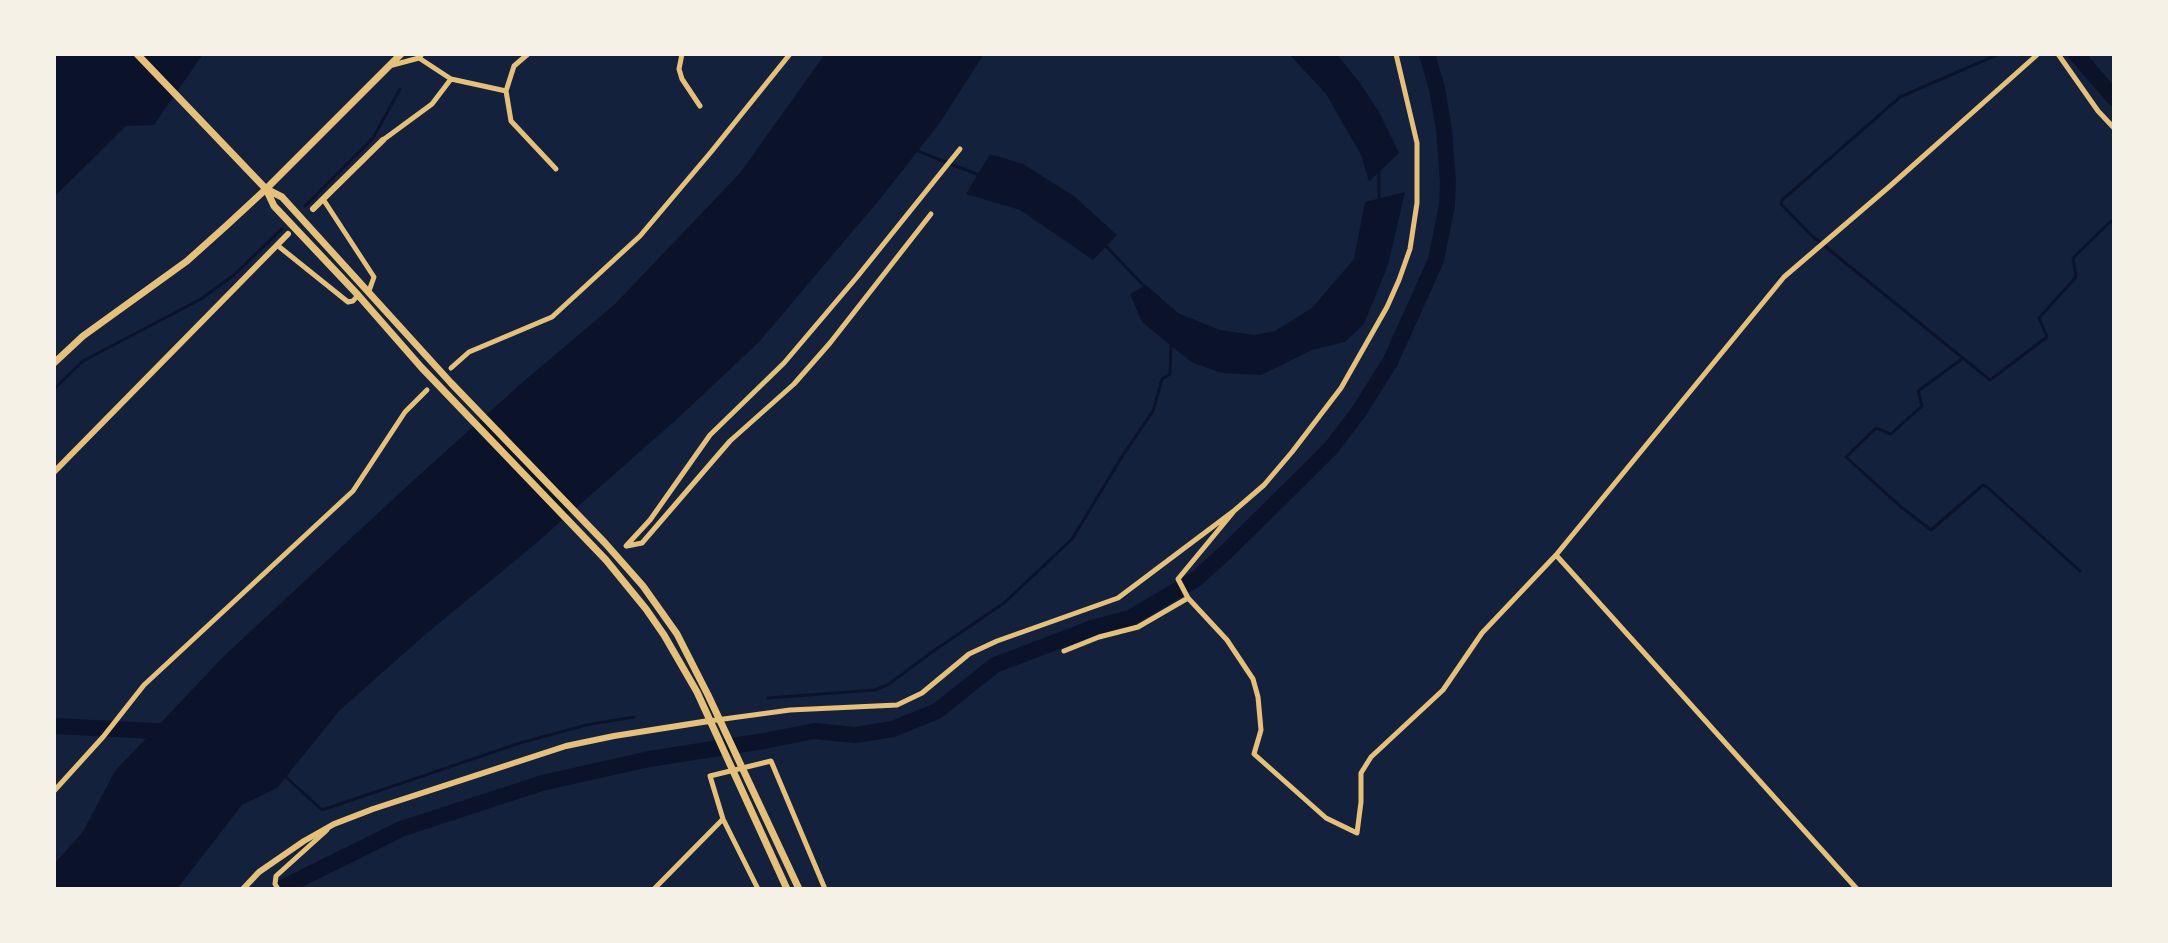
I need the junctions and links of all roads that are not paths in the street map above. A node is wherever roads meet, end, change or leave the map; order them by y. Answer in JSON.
{"nodes":[{"id":1,"x":137,"y":54,"type":"edge"},
{"id":2,"x":401,"y":54,"type":"edge"},
{"id":3,"x":528,"y":54,"type":"edge"},
{"id":4,"x":682,"y":54,"type":"edge"},
{"id":5,"x":790,"y":54,"type":"edge"},
{"id":6,"x":1396,"y":54,"type":"edge"},
{"id":7,"x":2038,"y":54,"type":"edge"},
{"id":8,"x":2058,"y":54,"type":"edge"},
{"id":9,"x":421,"y":56,"type":"edge"},
{"id":10,"x":388,"y":66,"type":"junction"},
{"id":11,"x":451,"y":79,"type":"junction"},
{"id":12,"x":506,"y":91,"type":"junction"},
{"id":13,"x":700,"y":106,"type":"dead end"},
{"id":14,"x":2114,"y":128,"type":"edge"},
{"id":15,"x":383,"y":140,"type":"joint"},
{"id":16,"x":960,"y":149,"type":"dead end"},
{"id":17,"x":556,"y":169,"type":"dead end"},
{"id":18,"x":266,"y":189,"type":"junction"},
{"id":19,"x":323,"y":199,"type":"junction"},
{"id":20,"x":313,"y":209,"type":"dead end"},
{"id":21,"x":931,"y":214,"type":"dead end"},
{"id":22,"x":288,"y":234,"type":"dead end"},
{"id":23,"x":277,"y":245,"type":"junction"},
{"id":24,"x":369,"y":291,"type":"junction"},
{"id":25,"x":358,"y":295,"type":"junction"},
{"id":26,"x":54,"y":363,"type":"edge"},
{"id":27,"x":451,"y":368,"type":"dead end"},
{"id":28,"x":427,"y":390,"type":"dead end"},
{"id":29,"x":54,"y":472,"type":"edge"},
{"id":30,"x":1235,"y":510,"type":"junction"},
{"id":31,"x":1556,"y":555,"type":"junction"},
{"id":32,"x":1187,"y":596,"type":"junction"},
{"id":33,"x":1064,"y":651,"type":"dead end"},
{"id":34,"x":720,"y":720,"type":"junction"},
{"id":35,"x":709,"y":721,"type":"junction"},
{"id":36,"x":54,"y":791,"type":"edge"},
{"id":37,"x":723,"y":819,"type":"junction"},
{"id":38,"x":334,"y":824,"type":"junction"},
{"id":39,"x":277,"y":886,"type":"edge"},
{"id":40,"x":243,"y":889,"type":"edge"},
{"id":41,"x":654,"y":889,"type":"edge"},
{"id":42,"x":758,"y":889,"type":"edge"},
{"id":43,"x":787,"y":889,"type":"edge"},
{"id":44,"x":799,"y":889,"type":"edge"},
{"id":45,"x":825,"y":889,"type":"edge"},
{"id":46,"x":1857,"y":889,"type":"edge"}],
"edges":[{"from":1,"to":18,"type":"main road"},
{"from":2,"to":10,"type":"main road"},
{"from":3,"to":12,"type":"street"},
{"from":4,"to":13,"type":"street"},
{"from":5,"to":27,"type":"street"},
{"from":6,"to":30,"type":"street"},
{"from":7,"to":31,"type":"street"},
{"from":8,"to":14,"type":"street"},
{"from":9,"to":10,"type":"street"},
{"from":9,"to":11,"type":"street"},
{"from":10,"to":18,"type":"main road"},
{"from":11,"to":12,"type":"street"},
{"from":11,"to":15,"type":"street"},
{"from":12,"to":17,"type":"street"},
{"from":15,"to":19,"type":"street"},
{"from":16,"to":21,"type":"street"},
{"from":18,"to":24,"type":"main road"},
{"from":18,"to":25,"type":"main road"},
{"from":18,"to":26,"type":"main road"},
{"from":19,"to":20,"type":"street"},
{"from":19,"to":24,"type":"street"},
{"from":22,"to":23,"type":"street"},
{"from":23,"to":25,"type":"street"},
{"from":23,"to":29,"type":"street"},
{"from":24,"to":34,"type":"main road"},
{"from":25,"to":35,"type":"main road"},
{"from":28,"to":36,"type":"street"},
{"from":30,"to":32,"type":"street"},
{"from":30,"to":34,"type":"street"},
{"from":31,"to":32,"type":"street"},
{"from":31,"to":46,"type":"street"},
{"from":32,"to":33,"type":"street"},
{"from":34,"to":35,"type":"street"},
{"from":34,"to":44,"type":"main road"},
{"from":35,"to":38,"type":"street"},
{"from":35,"to":43,"type":"main road"},
{"from":37,"to":41,"type":"street"},
{"from":37,"to":42,"type":"street"},
{"from":37,"to":45,"type":"street"},
{"from":38,"to":39,"type":"street"},
{"from":38,"to":40,"type":"street"}]}
